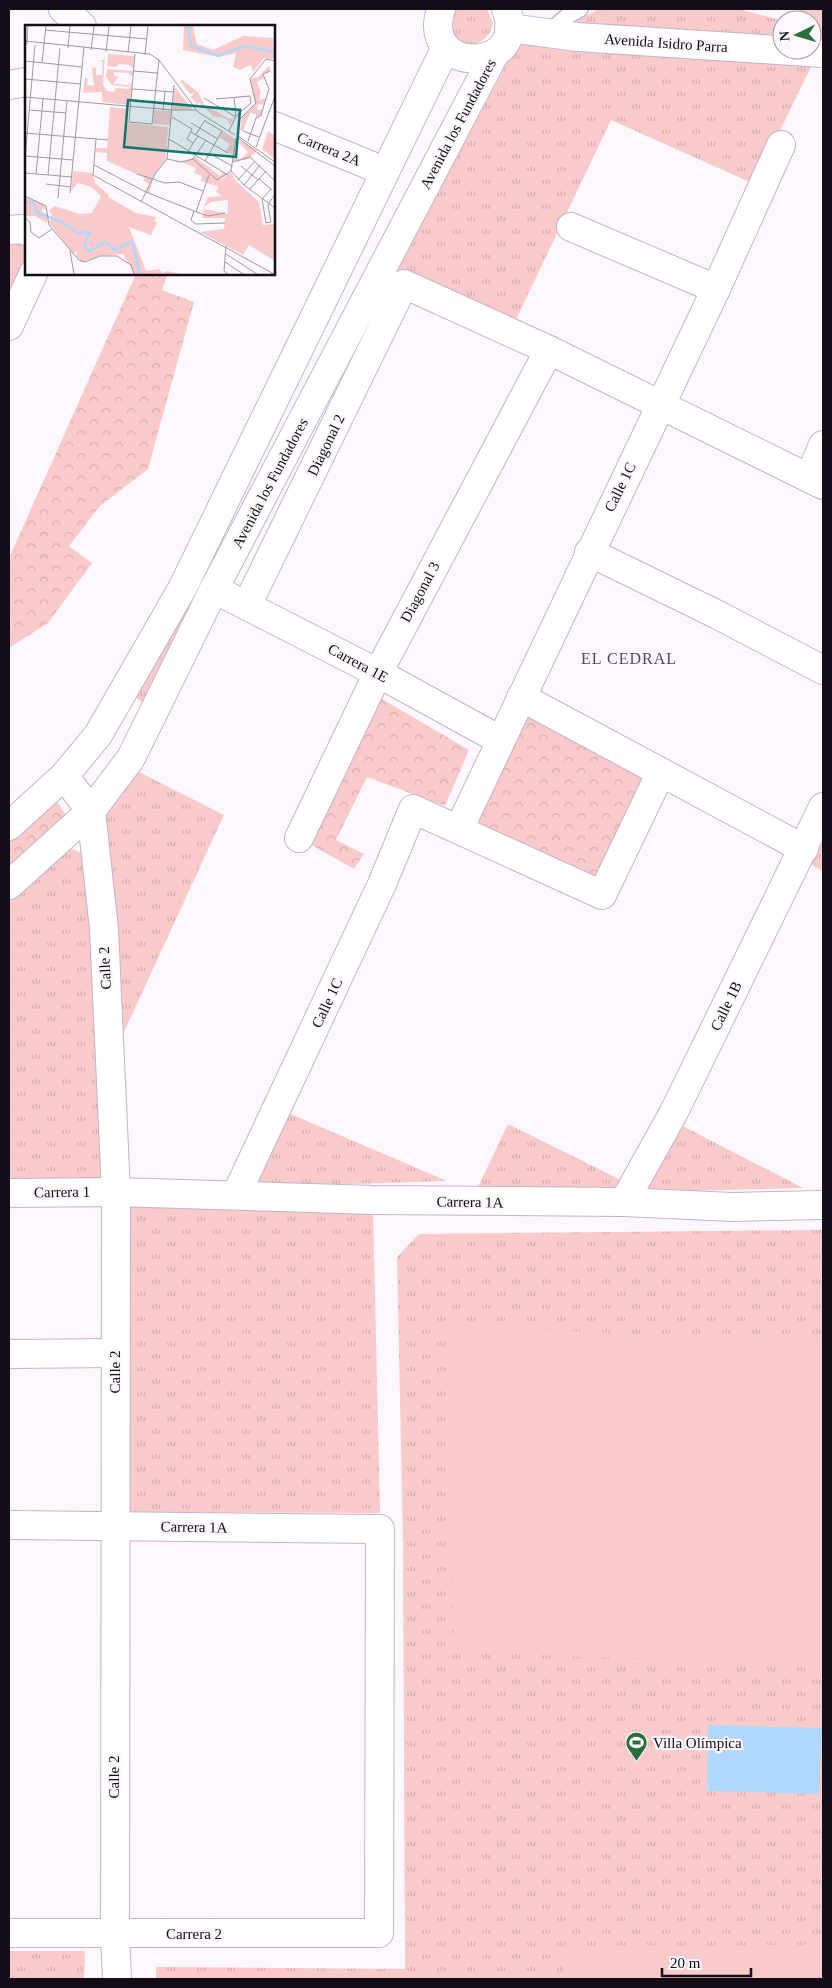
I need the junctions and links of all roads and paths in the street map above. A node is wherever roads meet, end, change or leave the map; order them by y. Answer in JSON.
{"nodes":[{"id":1,"x":63,"y":9,"type":"edge"},
{"id":2,"x":580,"y":9,"type":"edge"},
{"id":3,"x":508,"y":18,"type":"edge"},
{"id":4,"x":437,"y":22,"type":"edge"},
{"id":5,"x":81,"y":25,"type":"edge"},
{"id":6,"x":548,"y":33,"type":"junction"},
{"id":7,"x":495,"y":53,"type":"junction"},
{"id":8,"x":823,"y":53,"type":"edge"},
{"id":9,"x":25,"y":82,"type":"edge"},
{"id":10,"x":9,"y":85,"type":"edge"},
{"id":11,"x":275,"y":126,"type":"edge"},
{"id":12,"x":781,"y":145,"type":"dead end"},
{"id":13,"x":384,"y":171,"type":"junction"},
{"id":14,"x":571,"y":226,"type":"dead end"},
{"id":15,"x":9,"y":230,"type":"edge"},
{"id":16,"x":25,"y":230,"type":"edge"},
{"id":17,"x":33,"y":275,"type":"edge"},
{"id":18,"x":716,"y":288,"type":"junction"},
{"id":19,"x":9,"y":326,"type":"edge"},
{"id":20,"x":549,"y":350,"type":"junction"},
{"id":21,"x":661,"y":404,"type":"junction"},
{"id":22,"x":823,"y":445,"type":"edge"},
{"id":23,"x":816,"y":482,"type":"edge"},
{"id":24,"x":589,"y":552,"type":"junction"},
{"id":25,"x":214,"y":589,"type":"junction"},
{"id":26,"x":247,"y":605,"type":"junction"},
{"id":27,"x":823,"y":670,"type":"edge"},
{"id":28,"x":378,"y":673,"type":"junction"},
{"id":29,"x":521,"y":697,"type":"junction"},
{"id":30,"x":500,"y":740,"type":"junction"},
{"id":31,"x":661,"y":772,"type":"junction"},
{"id":32,"x":64,"y":776,"type":"junction"},
{"id":33,"x":823,"y":807,"type":"edge"},
{"id":34,"x":91,"y":811,"type":"junction"},
{"id":35,"x":9,"y":826,"type":"edge"},
{"id":36,"x":459,"y":829,"type":"junction"},
{"id":37,"x":299,"y":838,"type":"dead end"},
{"id":38,"x":804,"y":849,"type":"junction"},
{"id":39,"x":9,"y":885,"type":"edge"},
{"id":40,"x":116,"y":1192,"type":"junction"},
{"id":41,"x":9,"y":1193,"type":"edge"},
{"id":42,"x":236,"y":1194,"type":"junction"},
{"id":43,"x":624,"y":1202,"type":"junction"},
{"id":44,"x":823,"y":1205,"type":"edge"},
{"id":45,"x":9,"y":1354,"type":"edge"},
{"id":46,"x":115,"y":1354,"type":"junction"},
{"id":47,"x":9,"y":1525,"type":"edge"},
{"id":48,"x":114,"y":1526,"type":"junction"},
{"id":49,"x":9,"y":1932,"type":"edge"},
{"id":50,"x":379,"y":1933,"type":"joint"},
{"id":51,"x":115,"y":1934,"type":"junction"},
{"id":52,"x":117,"y":1979,"type":"edge"}],
"edges":[{"from":1,"to":5,"type":"street"},
{"from":2,"to":6,"type":"lane"},
{"from":3,"to":6,"type":"street","name":"Avenida Isidro Parra"},
{"from":3,"to":7,"type":"street","name":"Avenida los Fundadores"},
{"from":4,"to":7,"type":"street"},
{"from":4,"to":13,"type":"street","name":"Avenida los Fundadores"},
{"from":6,"to":8,"type":"street","name":"Avenida Isidro Parra"},
{"from":7,"to":25,"type":"street","name":"Avenida los Fundadores"},
{"from":9,"to":10,"type":"street"},
{"from":11,"to":13,"type":"street","name":"Carrera 2A"},
{"from":12,"to":18,"type":"street","name":"Calle 1C"},
{"from":13,"to":32,"type":"street","name":"Avenida los Fundadores"},
{"from":14,"to":18,"type":"street"},
{"from":15,"to":16,"type":"street"},
{"from":17,"to":19,"type":"street"},
{"from":18,"to":21,"type":"street","name":"Calle 1C"},
{"from":20,"to":21,"type":"street"},
{"from":20,"to":26,"type":"street","name":"Diagonal 2"},
{"from":20,"to":28,"type":"street","name":"Diagonal 3"},
{"from":21,"to":23,"type":"street"},
{"from":21,"to":24,"type":"street","name":"Calle 1C"},
{"from":22,"to":23,"type":"street"},
{"from":24,"to":27,"type":"street"},
{"from":24,"to":29,"type":"street","name":"Calle 1C"},
{"from":25,"to":26,"type":"street","name":"Carrera 1E"},
{"from":25,"to":34,"type":"street","name":"Avenida los Fundadores"},
{"from":26,"to":28,"type":"street","name":"Carrera 1E"},
{"from":28,"to":30,"type":"street","name":"Carrera 1E"},
{"from":28,"to":37,"type":"street","name":"Diagonal 3"},
{"from":29,"to":30,"type":"street","name":"Calle 1C"},
{"from":29,"to":31,"type":"street"},
{"from":30,"to":36,"type":"street","name":"Calle 1C"},
{"from":31,"to":36,"type":"street"},
{"from":31,"to":38,"type":"street"},
{"from":32,"to":34,"type":"street"},
{"from":32,"to":35,"type":"street","name":"Avenida los Fundadores"},
{"from":33,"to":38,"type":"street","name":"Calle 1B"},
{"from":34,"to":39,"type":"street","name":"Avenida los Fundadores"},
{"from":34,"to":40,"type":"street","name":"Calle 2"},
{"from":36,"to":42,"type":"street","name":"Calle 1C"},
{"from":38,"to":43,"type":"street","name":"Calle 1B"},
{"from":40,"to":41,"type":"street","name":"Carrera 1"},
{"from":40,"to":42,"type":"street","name":"Carrera 1A"},
{"from":40,"to":46,"type":"street","name":"Calle 2"},
{"from":42,"to":43,"type":"street","name":"Carrera 1A"},
{"from":43,"to":44,"type":"street","name":"Carrera 1A"},
{"from":45,"to":46,"type":"street"},
{"from":46,"to":48,"type":"street","name":"Calle 2"},
{"from":47,"to":48,"type":"street","name":"Carrera 1A"},
{"from":48,"to":50,"type":"street","name":"Carrera 1A"},
{"from":48,"to":51,"type":"street","name":"Calle 2"},
{"from":49,"to":51,"type":"street","name":"Carrera 2"},
{"from":50,"to":51,"type":"street","name":"Carrera 2"},
{"from":51,"to":52,"type":"street","name":"Calle 2"}]}
